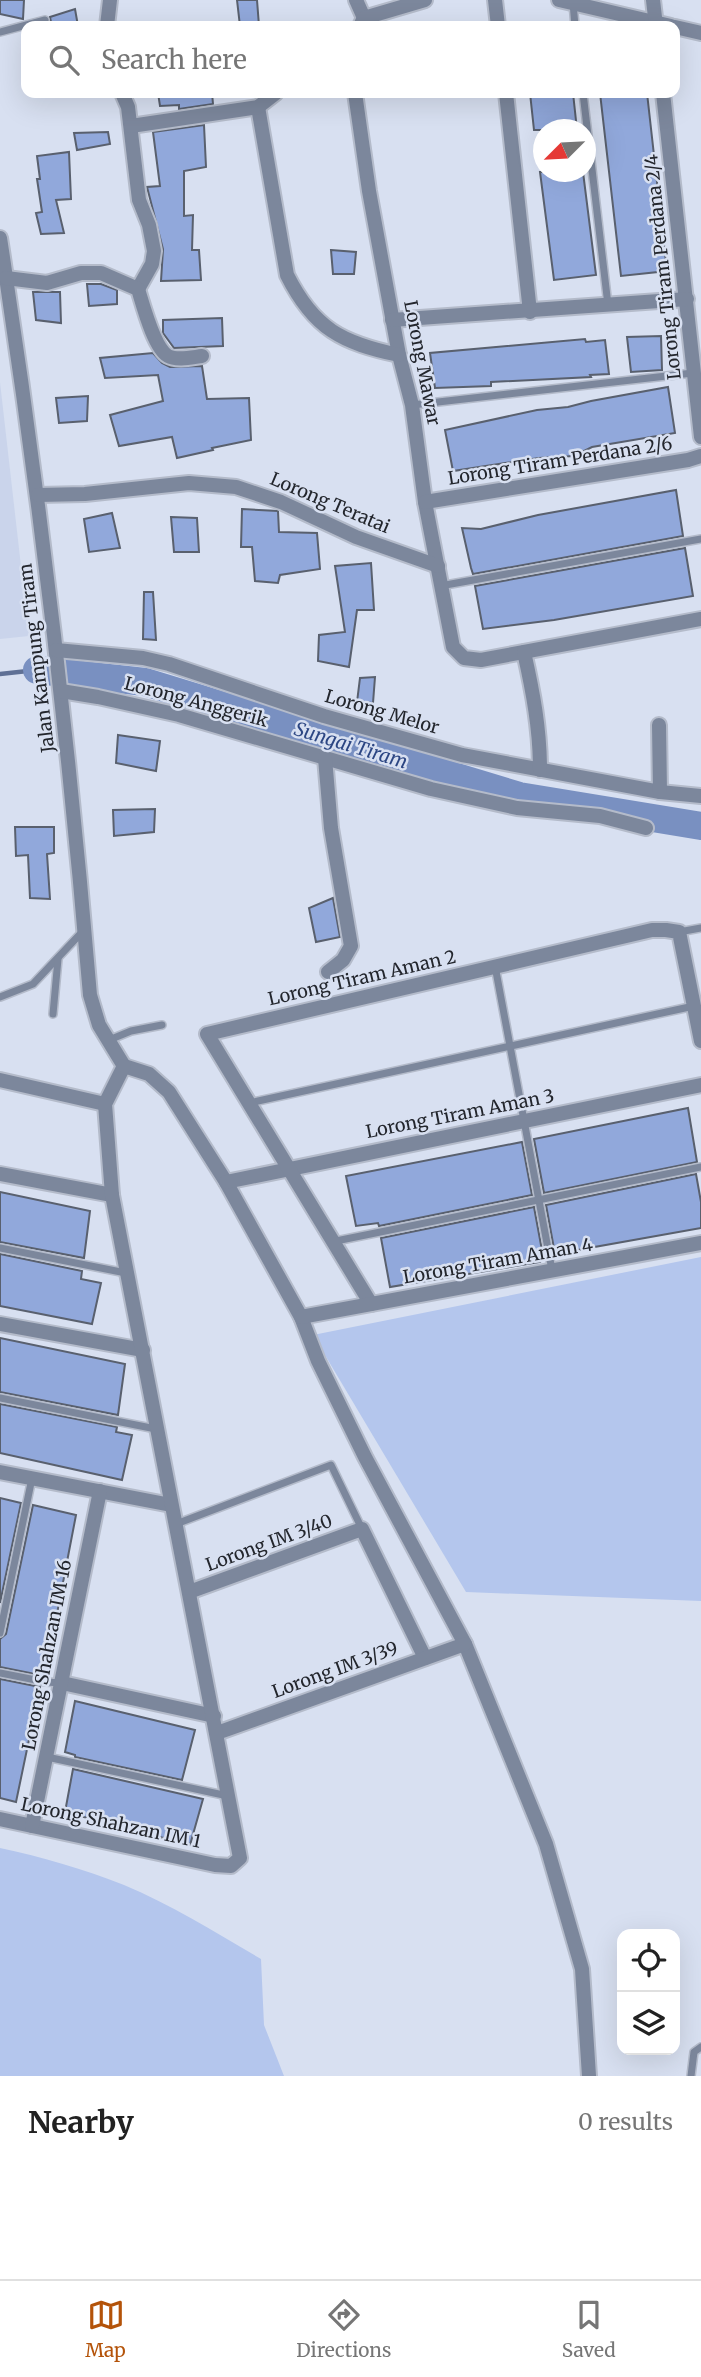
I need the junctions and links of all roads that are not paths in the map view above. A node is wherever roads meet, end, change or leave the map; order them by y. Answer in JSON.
{"nodes":[{"id":1,"x":110,"y":0,"type":"edge"},
{"id":2,"x":356,"y":0,"type":"edge"},
{"id":3,"x":425,"y":0,"type":"edge"},
{"id":4,"x":495,"y":0,"type":"edge"},
{"id":5,"x":653,"y":0,"type":"edge"},
{"id":6,"x":563,"y":1,"type":"edge"},
{"id":7,"x":46,"y":20,"type":"dead end"},
{"id":8,"x":42,"y":21,"type":"edge"},
{"id":9,"x":108,"y":21,"type":"edge"},
{"id":10,"x":362,"y":21,"type":"edge"},
{"id":11,"x":365,"y":21,"type":"edge"},
{"id":12,"x":497,"y":21,"type":"edge"},
{"id":13,"x":573,"y":21,"type":"edge"},
{"id":14,"x":643,"y":21,"type":"edge"},
{"id":15,"x":655,"y":21,"type":"edge"},
{"id":16,"x":21,"y":27,"type":"edge"},
{"id":17,"x":680,"y":28,"type":"edge"},
{"id":18,"x":0,"y":32,"type":"edge"},
{"id":19,"x":701,"y":33,"type":"edge"},
{"id":20,"x":124,"y":98,"type":"edge"},
{"id":21,"x":270,"y":98,"type":"edge"},
{"id":22,"x":356,"y":98,"type":"edge"},
{"id":23,"x":507,"y":98,"type":"edge"},
{"id":24,"x":584,"y":98,"type":"edge"},
{"id":25,"x":664,"y":98,"type":"edge"},
{"id":26,"x":258,"y":107,"type":"junction"},
{"id":27,"x":131,"y":127,"type":"junction"},
{"id":28,"x":0,"y":238,"type":"edge"},
{"id":29,"x":6,"y":278,"type":"junction"},
{"id":30,"x":138,"y":289,"type":"junction"},
{"id":31,"x":687,"y":299,"type":"junction"},
{"id":32,"x":608,"y":306,"type":"junction"},
{"id":33,"x":530,"y":312,"type":"junction"},
{"id":34,"x":392,"y":320,"type":"junction"},
{"id":35,"x":399,"y":355,"type":"junction"},
{"id":36,"x":202,"y":356,"type":"dead end"},
{"id":37,"x":694,"y":373,"type":"junction"},
{"id":38,"x":412,"y":405,"type":"junction"},
{"id":39,"x":701,"y":437,"type":"edge"},
{"id":40,"x":701,"y":456,"type":"edge"},
{"id":41,"x":38,"y":495,"type":"junction"},
{"id":42,"x":425,"y":502,"type":"junction"},
{"id":43,"x":701,"y":539,"type":"edge"},
{"id":44,"x":438,"y":566,"type":"junction"},
{"id":45,"x":440,"y":586,"type":"junction"},
{"id":46,"x":701,"y":619,"type":"edge"},
{"id":47,"x":524,"y":652,"type":"junction"},
{"id":48,"x":57,"y":656,"type":"junction"},
{"id":49,"x":61,"y":686,"type":"junction"},
{"id":50,"x":659,"y":725,"type":"dead end"},
{"id":51,"x":325,"y":758,"type":"junction"},
{"id":52,"x":540,"y":770,"type":"junction"},
{"id":53,"x":660,"y":792,"type":"junction"},
{"id":54,"x":701,"y":796,"type":"edge"},
{"id":55,"x":646,"y":828,"type":"dead end"},
{"id":56,"x":701,"y":928,"type":"edge"},
{"id":57,"x":85,"y":930,"type":"junction"},
{"id":58,"x":679,"y":932,"type":"junction"},
{"id":59,"x":58,"y":959,"type":"junction"},
{"id":60,"x":495,"y":966,"type":"junction"},
{"id":61,"x":328,"y":972,"type":"dead end"},
{"id":62,"x":0,"y":997,"type":"edge"},
{"id":63,"x":694,"y":1006,"type":"junction"},
{"id":64,"x":53,"y":1014,"type":"dead end"},
{"id":65,"x":162,"y":1025,"type":"dead end"},
{"id":66,"x":108,"y":1041,"type":"junction"},
{"id":67,"x":701,"y":1041,"type":"edge"},
{"id":68,"x":510,"y":1046,"type":"junction"},
{"id":69,"x":124,"y":1066,"type":"junction"},
{"id":70,"x":0,"y":1080,"type":"edge"},
{"id":71,"x":701,"y":1085,"type":"edge"},
{"id":72,"x":248,"y":1103,"type":"junction"},
{"id":73,"x":105,"y":1104,"type":"junction"},
{"id":74,"x":525,"y":1121,"type":"junction"},
{"id":75,"x":701,"y":1167,"type":"edge"},
{"id":76,"x":288,"y":1168,"type":"junction"},
{"id":77,"x":0,"y":1174,"type":"edge"},
{"id":78,"x":226,"y":1182,"type":"junction"},
{"id":79,"x":112,"y":1195,"type":"junction"},
{"id":80,"x":538,"y":1200,"type":"junction"},
{"id":81,"x":331,"y":1242,"type":"junction"},
{"id":82,"x":701,"y":1243,"type":"edge"},
{"id":83,"x":0,"y":1248,"type":"edge"},
{"id":84,"x":552,"y":1271,"type":"junction"},
{"id":85,"x":127,"y":1273,"type":"junction"},
{"id":86,"x":371,"y":1304,"type":"junction"},
{"id":87,"x":301,"y":1317,"type":"junction"},
{"id":88,"x":0,"y":1324,"type":"edge"},
{"id":89,"x":143,"y":1350,"type":"junction"},
{"id":90,"x":0,"y":1398,"type":"edge"},
{"id":91,"x":157,"y":1429,"type":"junction"},
{"id":92,"x":0,"y":1472,"type":"edge"},
{"id":93,"x":32,"y":1478,"type":"junction"},
{"id":94,"x":100,"y":1491,"type":"junction"},
{"id":95,"x":172,"y":1505,"type":"junction"},
{"id":96,"x":176,"y":1524,"type":"junction"},
{"id":97,"x":362,"y":1529,"type":"junction"},
{"id":98,"x":189,"y":1592,"type":"junction"},
{"id":99,"x":0,"y":1633,"type":"edge"},
{"id":100,"x":465,"y":1644,"type":"junction"},
{"id":101,"x":425,"y":1658,"type":"junction"},
{"id":102,"x":0,"y":1673,"type":"edge"},
{"id":103,"x":62,"y":1683,"type":"junction"},
{"id":104,"x":214,"y":1716,"type":"junction"},
{"id":105,"x":217,"y":1733,"type":"junction"},
{"id":106,"x":47,"y":1757,"type":"junction"},
{"id":107,"x":229,"y":1796,"type":"junction"},
{"id":108,"x":0,"y":1819,"type":"edge"},
{"id":109,"x":32,"y":1826,"type":"junction"},
{"id":110,"x":701,"y":2047,"type":"edge"},
{"id":111,"x":589,"y":2076,"type":"edge"},
{"id":112,"x":691,"y":2076,"type":"edge"}],
"edges":[{"from":1,"to":9,"type":"street"},
{"from":2,"to":10,"type":"street"},
{"from":3,"to":11,"type":"street"},
{"from":4,"to":12,"type":"street"},
{"from":5,"to":15,"type":"street"},
{"from":6,"to":13,"type":"lane"},
{"from":6,"to":14,"type":"street"},
{"from":7,"to":8,"type":"lane"},
{"from":16,"to":18,"type":"lane"},
{"from":17,"to":19,"type":"street"},
{"from":20,"to":27,"type":"street"},
{"from":21,"to":26,"type":"street"},
{"from":22,"to":34,"type":"street","name":"Lorong Mawar"},
{"from":23,"to":33,"type":"street"},
{"from":24,"to":32,"type":"lane"},
{"from":25,"to":31,"type":"street","name":"Lorong Tiram Perdana 2/4"},
{"from":26,"to":27,"type":"street"},
{"from":26,"to":35,"type":"street"},
{"from":27,"to":30,"type":"street"},
{"from":28,"to":29,"type":"street","name":"Jalan Kampung Tiram"},
{"from":29,"to":30,"type":"street"},
{"from":29,"to":41,"type":"street","name":"Jalan Kampung Tiram"},
{"from":30,"to":36,"type":"street"},
{"from":31,"to":32,"type":"street"},
{"from":31,"to":37,"type":"street","name":"Lorong Tiram Perdana 2/4"},
{"from":32,"to":33,"type":"street"},
{"from":33,"to":34,"type":"street"},
{"from":34,"to":35,"type":"street","name":"Lorong Mawar"},
{"from":35,"to":38,"type":"street","name":"Lorong Mawar"},
{"from":37,"to":38,"type":"lane"},
{"from":37,"to":39,"type":"street","name":"Lorong Tiram Perdana 2/4"},
{"from":38,"to":42,"type":"street","name":"Lorong Mawar"},
{"from":40,"to":42,"type":"street","name":"Lorong Tiram Perdana 2/6"},
{"from":41,"to":44,"type":"street","name":"Lorong Teratai"},
{"from":41,"to":48,"type":"street","name":"Jalan Kampung Tiram"},
{"from":42,"to":44,"type":"street","name":"Lorong Mawar"},
{"from":43,"to":45,"type":"lane"},
{"from":44,"to":45,"type":"street","name":"Lorong Mawar"},
{"from":45,"to":47,"type":"street","name":"Lorong Mawar"},
{"from":46,"to":47,"type":"street"},
{"from":47,"to":52,"type":"street"},
{"from":48,"to":49,"type":"street","name":"Jalan Kampung Tiram"},
{"from":48,"to":52,"type":"street","name":"Lorong Melor"},
{"from":49,"to":51,"type":"street","name":"Lorong Anggerik"},
{"from":49,"to":57,"type":"street","name":"Jalan Kampung Tiram"},
{"from":50,"to":53,"type":"street"},
{"from":51,"to":55,"type":"street","name":"Lorong Anggerik"},
{"from":51,"to":61,"type":"street"},
{"from":52,"to":53,"type":"street","name":"Lorong Melor"},
{"from":53,"to":54,"type":"street","name":"Lorong Melor"},
{"from":56,"to":58,"type":"lane"},
{"from":57,"to":59,"type":"lane"},
{"from":57,"to":66,"type":"street","name":"Jalan Kampung Tiram"},
{"from":58,"to":60,"type":"street","name":"Lorong Tiram Aman 2"},
{"from":58,"to":63,"type":"street"},
{"from":59,"to":62,"type":"lane"},
{"from":59,"to":64,"type":"lane"},
{"from":60,"to":68,"type":"lane"},
{"from":60,"to":72,"type":"street","name":"Lorong Tiram Aman 2"},
{"from":63,"to":67,"type":"street"},
{"from":63,"to":68,"type":"lane"},
{"from":65,"to":66,"type":"lane"},
{"from":66,"to":69,"type":"street","name":"Jalan Kampung Tiram"},
{"from":68,"to":72,"type":"lane"},
{"from":68,"to":74,"type":"lane"},
{"from":69,"to":73,"type":"street"},
{"from":69,"to":78,"type":"street"},
{"from":70,"to":73,"type":"street"},
{"from":71,"to":74,"type":"street","name":"Lorong Tiram Aman 3"},
{"from":72,"to":76,"type":"street","name":"Lorong Tiram Aman 2"},
{"from":73,"to":79,"type":"street"},
{"from":74,"to":76,"type":"street","name":"Lorong Tiram Aman 3"},
{"from":74,"to":80,"type":"lane"},
{"from":75,"to":80,"type":"lane"},
{"from":76,"to":78,"type":"street","name":"Lorong Tiram Aman 3"},
{"from":76,"to":81,"type":"street","name":"Lorong Tiram Aman 2"},
{"from":77,"to":79,"type":"street"},
{"from":78,"to":87,"type":"street"},
{"from":79,"to":85,"type":"street"},
{"from":80,"to":81,"type":"lane"},
{"from":80,"to":84,"type":"lane"},
{"from":81,"to":86,"type":"street","name":"Lorong Tiram Aman 2"},
{"from":82,"to":84,"type":"street","name":"Lorong Tiram Aman 4"},
{"from":83,"to":85,"type":"lane"},
{"from":84,"to":86,"type":"street","name":"Lorong Tiram Aman 4"},
{"from":85,"to":89,"type":"street"},
{"from":86,"to":87,"type":"street","name":"Lorong Tiram Aman 4"},
{"from":87,"to":100,"type":"street"},
{"from":88,"to":89,"type":"street"},
{"from":89,"to":91,"type":"street"},
{"from":90,"to":91,"type":"lane"},
{"from":91,"to":95,"type":"street"},
{"from":92,"to":93,"type":"street"},
{"from":93,"to":94,"type":"street"},
{"from":93,"to":99,"type":"lane"},
{"from":94,"to":95,"type":"street"},
{"from":94,"to":103,"type":"street","name":"Lorong Shahzan IM 16"},
{"from":95,"to":96,"type":"street"},
{"from":96,"to":97,"type":"lane"},
{"from":96,"to":98,"type":"street"},
{"from":97,"to":98,"type":"street","name":"Lorong IM 3/40"},
{"from":97,"to":101,"type":"street"},
{"from":98,"to":104,"type":"street"},
{"from":100,"to":101,"type":"street","name":"Lorong IM 3/39"},
{"from":100,"to":111,"type":"street"},
{"from":101,"to":105,"type":"street","name":"Lorong IM 3/39"},
{"from":102,"to":103,"type":"lane"},
{"from":103,"to":104,"type":"street"},
{"from":103,"to":106,"type":"street","name":"Lorong Shahzan IM 16"},
{"from":104,"to":105,"type":"street"},
{"from":105,"to":107,"type":"street"},
{"from":106,"to":107,"type":"lane"},
{"from":106,"to":109,"type":"street","name":"Lorong Shahzan IM 16"},
{"from":107,"to":109,"type":"street","name":"Lorong Shahzan IM 1"},
{"from":108,"to":109,"type":"street","name":"Lorong Shahzan IM 1"},
{"from":110,"to":112,"type":"lane"}]}
